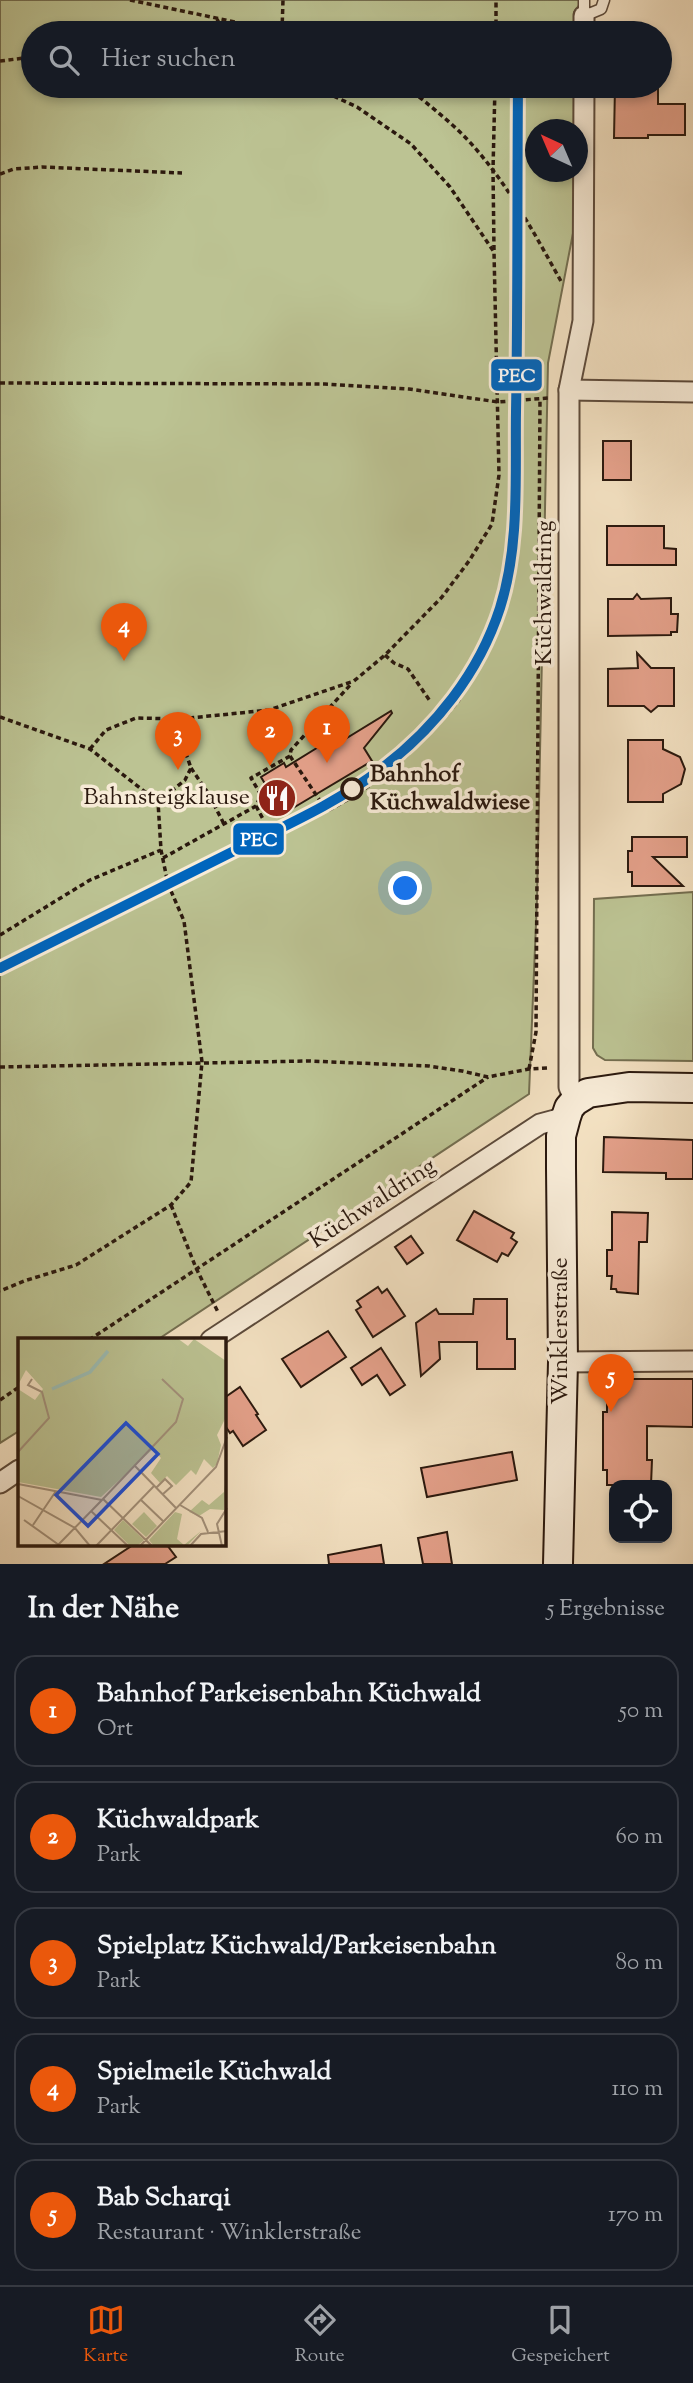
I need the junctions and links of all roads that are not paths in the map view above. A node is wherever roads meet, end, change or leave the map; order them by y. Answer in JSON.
{"nodes":[{"id":1,"x":604,"y":0,"type":"edge"},
{"id":2,"x":584,"y":17,"type":"edge"},
{"id":3,"x":584,"y":98,"type":"edge"},
{"id":4,"x":569,"y":390,"type":"junction"},
{"id":5,"x":693,"y":392,"type":"edge"},
{"id":6,"x":693,"y":1088,"type":"edge"},
{"id":7,"x":570,"y":1109,"type":"junction"},
{"id":8,"x":218,"y":1335,"type":"edge"},
{"id":9,"x":693,"y":1360,"type":"edge"},
{"id":10,"x":563,"y":1362,"type":"junction"},
{"id":11,"x":18,"y":1471,"type":"edge"},
{"id":12,"x":0,"y":1483,"type":"edge"},
{"id":13,"x":558,"y":1564,"type":"edge"}],
"edges":[{"from":1,"to":2,"type":"lane"},
{"from":3,"to":4,"type":"street","name":"Küchwaldring"},
{"from":4,"to":5,"type":"street"},
{"from":4,"to":7,"type":"street","name":"Küchwaldring"},
{"from":6,"to":7,"type":"main road"},
{"from":7,"to":8,"type":"street","name":"Küchwaldring"},
{"from":7,"to":10,"type":"main road","name":"Winklerstraße"},
{"from":9,"to":10,"type":"street"},
{"from":10,"to":13,"type":"main road","name":"Winklerstraße"},
{"from":11,"to":12,"type":"street"}]}
